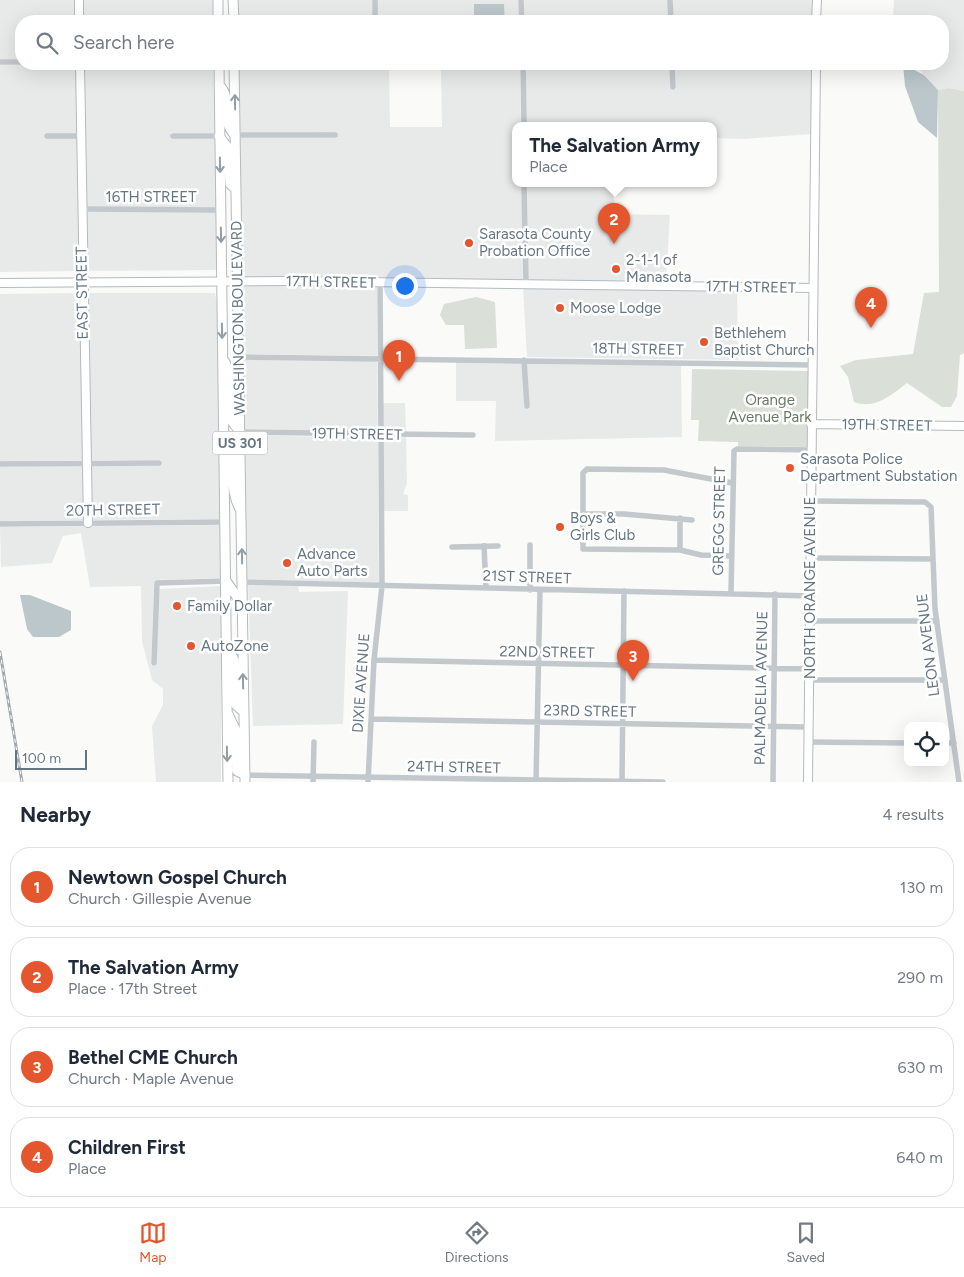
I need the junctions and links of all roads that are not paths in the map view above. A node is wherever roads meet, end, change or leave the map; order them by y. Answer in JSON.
{"nodes":[{"id":1,"x":79,"y":0,"type":"edge"},
{"id":2,"x":218,"y":0,"type":"edge"},
{"id":3,"x":233,"y":0,"type":"edge"},
{"id":4,"x":375,"y":0,"type":"edge"},
{"id":5,"x":522,"y":0,"type":"edge"},
{"id":6,"x":670,"y":0,"type":"edge"},
{"id":7,"x":817,"y":0,"type":"edge"},
{"id":8,"x":80,"y":15,"type":"edge"},
{"id":9,"x":218,"y":15,"type":"edge"},
{"id":10,"x":234,"y":15,"type":"edge"},
{"id":11,"x":375,"y":15,"type":"edge"},
{"id":12,"x":522,"y":15,"type":"edge"},
{"id":13,"x":671,"y":15,"type":"edge"},
{"id":14,"x":816,"y":15,"type":"edge"},
{"id":15,"x":0,"y":62,"type":"edge"},
{"id":16,"x":15,"y":62,"type":"edge"},
{"id":17,"x":80,"y":70,"type":"edge"},
{"id":18,"x":219,"y":70,"type":"edge"},
{"id":19,"x":234,"y":70,"type":"edge"},
{"id":20,"x":523,"y":70,"type":"edge"},
{"id":21,"x":672,"y":70,"type":"edge"},
{"id":22,"x":816,"y":70,"type":"edge"},
{"id":23,"x":219,"y":85,"type":"junction"},
{"id":24,"x":673,"y":87,"type":"dead end"},
{"id":25,"x":524,"y":122,"type":"edge"},
{"id":26,"x":235,"y":135,"type":"junction"},
{"id":27,"x":335,"y":135,"type":"dead end"},
{"id":28,"x":47,"y":136,"type":"dead end"},
{"id":29,"x":80,"y":136,"type":"junction"},
{"id":30,"x":173,"y":136,"type":"dead end"},
{"id":31,"x":219,"y":136,"type":"junction"},
{"id":32,"x":524,"y":187,"type":"edge"},
{"id":33,"x":236,"y":189,"type":"junction"},
{"id":34,"x":81,"y":209,"type":"junction"},
{"id":35,"x":220,"y":210,"type":"junction"},
{"id":36,"x":82,"y":282,"type":"junction"},
{"id":37,"x":221,"y":282,"type":"junction"},
{"id":38,"x":238,"y":282,"type":"junction"},
{"id":39,"x":380,"y":282,"type":"junction"},
{"id":40,"x":0,"y":283,"type":"edge"},
{"id":41,"x":526,"y":284,"type":"junction"},
{"id":42,"x":812,"y":288,"type":"junction"},
{"id":43,"x":238,"y":357,"type":"junction"},
{"id":44,"x":380,"y":358,"type":"junction"},
{"id":45,"x":223,"y":360,"type":"junction"},
{"id":46,"x":524,"y":360,"type":"junction"},
{"id":47,"x":811,"y":365,"type":"junction"},
{"id":48,"x":527,"y":406,"type":"dead end"},
{"id":49,"x":811,"y":424,"type":"junction"},
{"id":50,"x":964,"y":426,"type":"edge"},
{"id":51,"x":240,"y":432,"type":"junction"},
{"id":52,"x":381,"y":435,"type":"junction"},
{"id":53,"x":473,"y":435,"type":"dead end"},
{"id":54,"x":224,"y":437,"type":"junction"},
{"id":55,"x":811,"y":450,"type":"junction"},
{"id":56,"x":86,"y":463,"type":"junction"},
{"id":57,"x":159,"y":463,"type":"dead end"},
{"id":58,"x":0,"y":464,"type":"edge"},
{"id":59,"x":732,"y":483,"type":"junction"},
{"id":60,"x":810,"y":501,"type":"junction"},
{"id":61,"x":241,"y":511,"type":"junction"},
{"id":62,"x":582,"y":514,"type":"junction"},
{"id":63,"x":680,"y":518,"type":"junction"},
{"id":64,"x":692,"y":520,"type":"dead end"},
{"id":65,"x":226,"y":522,"type":"junction"},
{"id":66,"x":88,"y":523,"type":"junction"},
{"id":67,"x":1,"y":524,"type":"dead end"},
{"id":68,"x":530,"y":545,"type":"dead end"},
{"id":69,"x":484,"y":546,"type":"junction"},
{"id":70,"x":498,"y":546,"type":"dead end"},
{"id":71,"x":452,"y":547,"type":"dead end"},
{"id":72,"x":680,"y":550,"type":"junction"},
{"id":73,"x":731,"y":556,"type":"junction"},
{"id":74,"x":810,"y":558,"type":"junction"},
{"id":75,"x":933,"y":559,"type":"junction"},
{"id":76,"x":226,"y":565,"type":"junction"},
{"id":77,"x":226,"y":581,"type":"junction"},
{"id":78,"x":242,"y":582,"type":"junction"},
{"id":79,"x":382,"y":586,"type":"junction"},
{"id":80,"x":486,"y":588,"type":"junction"},
{"id":81,"x":530,"y":590,"type":"junction"},
{"id":82,"x":540,"y":590,"type":"junction"},
{"id":83,"x":624,"y":591,"type":"junction"},
{"id":84,"x":730,"y":593,"type":"junction"},
{"id":85,"x":774,"y":594,"type":"junction"},
{"id":86,"x":810,"y":596,"type":"junction"},
{"id":87,"x":242,"y":604,"type":"junction"},
{"id":88,"x":810,"y":621,"type":"junction"},
{"id":89,"x":937,"y":621,"type":"junction"},
{"id":90,"x":227,"y":645,"type":"junction"},
{"id":91,"x":374,"y":660,"type":"junction"},
{"id":92,"x":154,"y":663,"type":"dead end"},
{"id":93,"x":538,"y":665,"type":"junction"},
{"id":94,"x":623,"y":666,"type":"junction"},
{"id":95,"x":774,"y":668,"type":"junction"},
{"id":96,"x":809,"y":669,"type":"junction"},
{"id":97,"x":809,"y":680,"type":"junction"},
{"id":98,"x":945,"y":680,"type":"junction"},
{"id":99,"x":227,"y":712,"type":"junction"},
{"id":100,"x":244,"y":712,"type":"junction"},
{"id":101,"x":371,"y":719,"type":"junction"},
{"id":102,"x":538,"y":722,"type":"junction"},
{"id":103,"x":622,"y":724,"type":"junction"},
{"id":104,"x":773,"y":726,"type":"junction"},
{"id":105,"x":808,"y":727,"type":"junction"},
{"id":106,"x":314,"y":742,"type":"dead end"},
{"id":107,"x":808,"y":742,"type":"junction"},
{"id":108,"x":904,"y":743,"type":"edge"},
{"id":109,"x":949,"y":743,"type":"edge"},
{"id":110,"x":954,"y":743,"type":"junction"},
{"id":111,"x":245,"y":779,"type":"edge"},
{"id":112,"x":259,"y":779,"type":"edge"},
{"id":113,"x":313,"y":779,"type":"edge"},
{"id":114,"x":368,"y":780,"type":"edge"},
{"id":115,"x":422,"y":780,"type":"edge"},
{"id":116,"x":477,"y":781,"type":"edge"},
{"id":117,"x":536,"y":781,"type":"edge"},
{"id":118,"x":228,"y":782,"type":"edge"},
{"id":119,"x":622,"y":782,"type":"edge"},
{"id":120,"x":663,"y":782,"type":"edge"},
{"id":121,"x":773,"y":782,"type":"edge"},
{"id":122,"x":808,"y":782,"type":"edge"},
{"id":123,"x":959,"y":782,"type":"edge"}],
"edges":[{"from":1,"to":8,"type":"street"},
{"from":2,"to":9,"type":"main road"},
{"from":3,"to":10,"type":"main road"},
{"from":4,"to":11,"type":"street"},
{"from":5,"to":12,"type":"street"},
{"from":6,"to":13,"type":"street"},
{"from":7,"to":14,"type":"street"},
{"from":15,"to":16,"type":"street"},
{"from":17,"to":29,"type":"street","name":"EAST STREET"},
{"from":18,"to":23,"type":"main road","name":"WASHINGTON BOULEVARD","number":"US 301"},
{"from":26,"to":19,"type":"main road","name":"WASHINGTON BOULEVARD","number":"US 301","one_way":true},
{"from":20,"to":25,"type":"street"},
{"from":21,"to":24,"type":"street"},
{"from":22,"to":42,"type":"street","name":"NORTH ORANGE AVENUE"},
{"from":23,"to":26,"type":"main road"},
{"from":23,"to":31,"type":"main road","name":"WASHINGTON BOULEVARD","number":"US 301"},
{"from":26,"to":27,"type":"street"},
{"from":26,"to":33,"type":"main road","name":"WASHINGTON BOULEVARD","number":"US 301"},
{"from":28,"to":29,"type":"street"},
{"from":29,"to":34,"type":"street","name":"EAST STREET"},
{"from":30,"to":31,"type":"street"},
{"from":31,"to":33,"type":"main road"},
{"from":31,"to":35,"type":"main road","name":"WASHINGTON BOULEVARD","number":"US 301","one_way":true},
{"from":32,"to":41,"type":"street"},
{"from":33,"to":38,"type":"main road","name":"WASHINGTON BOULEVARD","number":"US 301"},
{"from":34,"to":35,"type":"street","name":"16TH STREET"},
{"from":34,"to":36,"type":"street","name":"EAST STREET"},
{"from":35,"to":37,"type":"main road","name":"WASHINGTON BOULEVARD","number":"US 301","one_way":true},
{"from":36,"to":37,"type":"street","name":"17TH STREET"},
{"from":36,"to":40,"type":"street","name":"17TH STREET"},
{"from":36,"to":56,"type":"street","name":"EAST STREET"},
{"from":37,"to":38,"type":"street","name":"17TH STREET"},
{"from":37,"to":45,"type":"main road","name":"WASHINGTON BOULEVARD","number":"US 301","one_way":true},
{"from":38,"to":39,"type":"street","name":"17TH STREET"},
{"from":38,"to":43,"type":"main road","name":"WASHINGTON BOULEVARD","number":"US 301"},
{"from":39,"to":41,"type":"street","name":"17TH STREET"},
{"from":39,"to":44,"type":"street","name":"DIXIE AVENUE"},
{"from":41,"to":42,"type":"street","name":"17TH STREET"},
{"from":42,"to":47,"type":"street","name":"NORTH ORANGE AVENUE"},
{"from":43,"to":44,"type":"street","name":"18TH STREET"},
{"from":43,"to":51,"type":"main road","name":"WASHINGTON BOULEVARD","number":"US 301"},
{"from":44,"to":46,"type":"street","name":"18TH STREET"},
{"from":44,"to":52,"type":"street","name":"DIXIE AVENUE"},
{"from":45,"to":51,"type":"main road"},
{"from":45,"to":54,"type":"main road","name":"WASHINGTON BOULEVARD","number":"US 301"},
{"from":46,"to":47,"type":"street","name":"18TH STREET"},
{"from":46,"to":48,"type":"street"},
{"from":47,"to":49,"type":"street","name":"NORTH ORANGE AVENUE"},
{"from":49,"to":50,"type":"street","name":"19TH STREET"},
{"from":49,"to":55,"type":"street","name":"NORTH ORANGE AVENUE"},
{"from":51,"to":52,"type":"street","name":"19TH STREET"},
{"from":51,"to":61,"type":"main road","name":"WASHINGTON BOULEVARD","number":"US 301"},
{"from":52,"to":53,"type":"street","name":"19TH STREET"},
{"from":52,"to":79,"type":"street","name":"DIXIE AVENUE"},
{"from":54,"to":61,"type":"main road"},
{"from":54,"to":65,"type":"main road","name":"WASHINGTON BOULEVARD","number":"US 301"},
{"from":55,"to":59,"type":"street","name":"GREGG STREET"},
{"from":55,"to":60,"type":"street","name":"NORTH ORANGE AVENUE"},
{"from":56,"to":57,"type":"street"},
{"from":56,"to":58,"type":"street"},
{"from":56,"to":66,"type":"street","name":"EAST STREET"},
{"from":59,"to":62,"type":"street"},
{"from":59,"to":73,"type":"street","name":"GREGG STREET"},
{"from":60,"to":74,"type":"street","name":"NORTH ORANGE AVENUE"},
{"from":60,"to":75,"type":"street","name":"LEON AVENUE"},
{"from":78,"to":61,"type":"main road","name":"WASHINGTON BOULEVARD","number":"US 301","one_way":true},
{"from":62,"to":63,"type":"street"},
{"from":62,"to":72,"type":"street"},
{"from":63,"to":64,"type":"street"},
{"from":63,"to":72,"type":"street"},
{"from":65,"to":66,"type":"street","name":"20TH STREET"},
{"from":65,"to":76,"type":"main road","name":"WASHINGTON BOULEVARD","number":"US 301"},
{"from":66,"to":67,"type":"street","name":"20TH STREET"},
{"from":68,"to":81,"type":"street"},
{"from":69,"to":70,"type":"street"},
{"from":69,"to":71,"type":"street"},
{"from":69,"to":80,"type":"street"},
{"from":72,"to":73,"type":"street"},
{"from":73,"to":84,"type":"street","name":"GREGG STREET"},
{"from":74,"to":75,"type":"street"},
{"from":74,"to":86,"type":"street","name":"NORTH ORANGE AVENUE"},
{"from":75,"to":89,"type":"street","name":"LEON AVENUE"},
{"from":76,"to":77,"type":"main road","name":"WASHINGTON BOULEVARD","number":"US 301"},
{"from":76,"to":78,"type":"main road"},
{"from":77,"to":87,"type":"main road"},
{"from":77,"to":90,"type":"main road","name":"WASHINGTON BOULEVARD","number":"US 301"},
{"from":77,"to":92,"type":"street"},
{"from":78,"to":79,"type":"street","name":"21ST STREET"},
{"from":78,"to":87,"type":"main road","name":"WASHINGTON BOULEVARD","number":"US 301"},
{"from":79,"to":80,"type":"street","name":"21ST STREET"},
{"from":79,"to":91,"type":"street","name":"DIXIE AVENUE"},
{"from":80,"to":81,"type":"street","name":"21ST STREET"},
{"from":81,"to":82,"type":"street","name":"21ST STREET"},
{"from":82,"to":83,"type":"street","name":"21ST STREET"},
{"from":82,"to":93,"type":"street"},
{"from":83,"to":84,"type":"street","name":"21ST STREET"},
{"from":83,"to":94,"type":"street"},
{"from":84,"to":85,"type":"street","name":"21ST STREET"},
{"from":85,"to":86,"type":"street","name":"21ST STREET"},
{"from":85,"to":95,"type":"street","name":"PALMADELIA AVENUE"},
{"from":86,"to":88,"type":"street","name":"NORTH ORANGE AVENUE"},
{"from":100,"to":87,"type":"main road","name":"WASHINGTON BOULEVARD","number":"US 301","one_way":true},
{"from":88,"to":89,"type":"street"},
{"from":88,"to":96,"type":"street","name":"NORTH ORANGE AVENUE"},
{"from":89,"to":98,"type":"street","name":"LEON AVENUE"},
{"from":90,"to":99,"type":"main road","name":"WASHINGTON BOULEVARD","number":"US 301"},
{"from":90,"to":100,"type":"main road"},
{"from":91,"to":93,"type":"street","name":"22ND STREET"},
{"from":91,"to":101,"type":"street","name":"DIXIE AVENUE"},
{"from":93,"to":94,"type":"street","name":"22ND STREET"},
{"from":93,"to":102,"type":"street"},
{"from":94,"to":95,"type":"street","name":"22ND STREET"},
{"from":94,"to":103,"type":"street"},
{"from":95,"to":96,"type":"street","name":"22ND STREET"},
{"from":95,"to":104,"type":"street","name":"PALMADELIA AVENUE"},
{"from":96,"to":97,"type":"street","name":"NORTH ORANGE AVENUE"},
{"from":97,"to":98,"type":"street"},
{"from":97,"to":105,"type":"street","name":"NORTH ORANGE AVENUE"},
{"from":98,"to":110,"type":"street","name":"LEON AVENUE"},
{"from":99,"to":111,"type":"main road"},
{"from":99,"to":118,"type":"main road","name":"WASHINGTON BOULEVARD","number":"US 301","one_way":true},
{"from":100,"to":111,"type":"main road","name":"WASHINGTON BOULEVARD","number":"US 301"},
{"from":101,"to":102,"type":"street","name":"23RD STREET"},
{"from":101,"to":114,"type":"street","name":"DIXIE AVENUE"},
{"from":102,"to":103,"type":"street","name":"23RD STREET"},
{"from":102,"to":117,"type":"street"},
{"from":103,"to":104,"type":"street","name":"23RD STREET"},
{"from":103,"to":119,"type":"street"},
{"from":104,"to":105,"type":"street","name":"23RD STREET"},
{"from":104,"to":121,"type":"street","name":"PALMADELIA AVENUE"},
{"from":105,"to":107,"type":"street","name":"NORTH ORANGE AVENUE"},
{"from":106,"to":113,"type":"street"},
{"from":107,"to":108,"type":"street"},
{"from":107,"to":122,"type":"street","name":"NORTH ORANGE AVENUE"},
{"from":109,"to":110,"type":"street"},
{"from":110,"to":123,"type":"street","name":"LEON AVENUE"},
{"from":111,"to":112,"type":"street","name":"24TH STREET"},
{"from":112,"to":113,"type":"street","name":"24TH STREET"},
{"from":113,"to":114,"type":"street","name":"24TH STREET"},
{"from":114,"to":115,"type":"street","name":"24TH STREET"},
{"from":115,"to":116,"type":"street","name":"24TH STREET"},
{"from":116,"to":117,"type":"street","name":"24TH STREET"},
{"from":117,"to":119,"type":"street","name":"24TH STREET"},
{"from":119,"to":120,"type":"street","name":"24TH STREET"}]}
